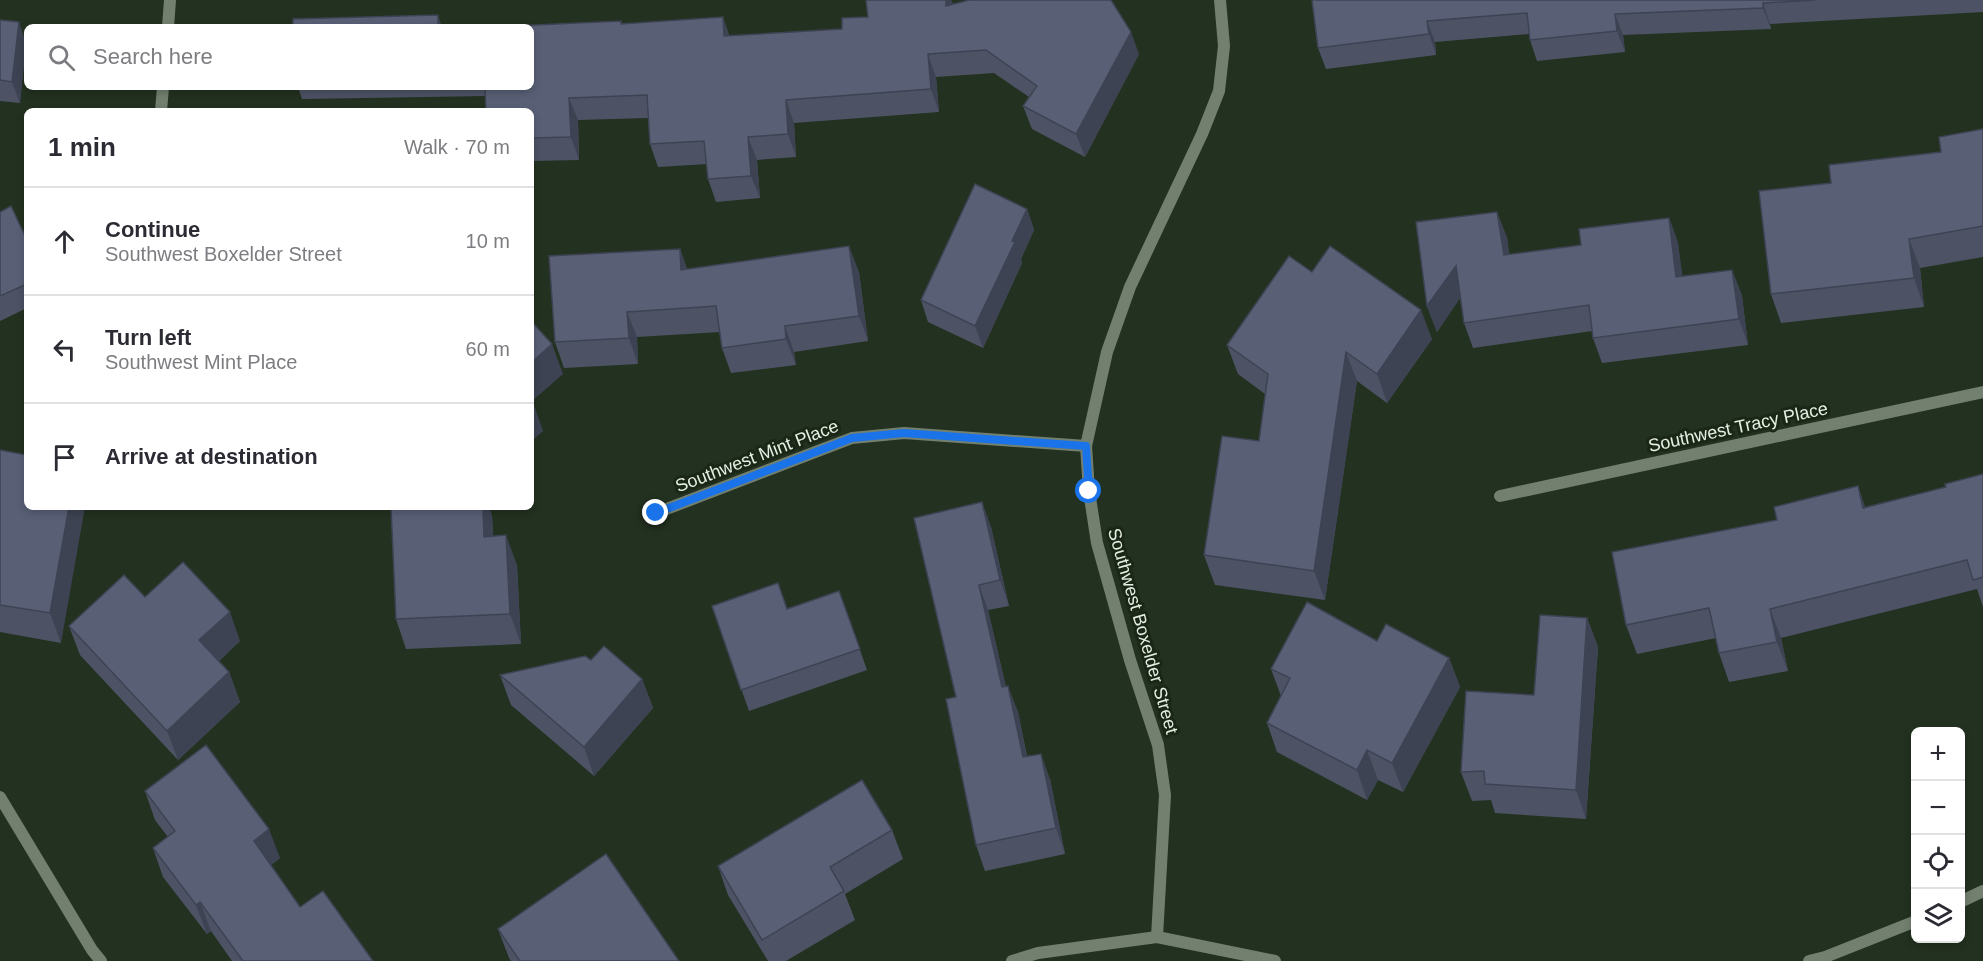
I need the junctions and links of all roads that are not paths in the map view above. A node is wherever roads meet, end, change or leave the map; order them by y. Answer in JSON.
{"nodes":[{"id":1,"x":170,"y":0,"type":"edge"},
{"id":2,"x":1220,"y":0,"type":"edge"},
{"id":3,"x":168,"y":24,"type":"edge"},
{"id":4,"x":163,"y":90,"type":"edge"},
{"id":5,"x":161,"y":108,"type":"edge"},
{"id":6,"x":1983,"y":393,"type":"edge"},
{"id":7,"x":1086,"y":446,"type":"junction"},
{"id":8,"x":1500,"y":496,"type":"dead end"},
{"id":9,"x":656,"y":513,"type":"dead end"},
{"id":10,"x":0,"y":797,"type":"edge"},
{"id":11,"x":1983,"y":891,"type":"edge"},
{"id":12,"x":1965,"y":900,"type":"edge"},
{"id":13,"x":1911,"y":923,"type":"edge"},
{"id":14,"x":1157,"y":937,"type":"junction"},
{"id":15,"x":101,"y":961,"type":"edge"},
{"id":16,"x":1012,"y":961,"type":"edge"},
{"id":17,"x":1275,"y":961,"type":"edge"},
{"id":18,"x":1809,"y":961,"type":"edge"}],
"edges":[{"from":1,"to":3,"type":"street"},
{"from":2,"to":7,"type":"street","name":"Southwest Boxelder Street"},
{"from":4,"to":5,"type":"street"},
{"from":6,"to":8,"type":"street","name":"Southwest Tracy Place"},
{"from":7,"to":9,"type":"street","name":"Southwest Mint Place"},
{"from":7,"to":14,"type":"street","name":"Southwest Boxelder Street"},
{"from":10,"to":15,"type":"street"},
{"from":11,"to":12,"type":"street"},
{"from":13,"to":18,"type":"street"},
{"from":14,"to":16,"type":"street"},
{"from":14,"to":17,"type":"street"}]}
